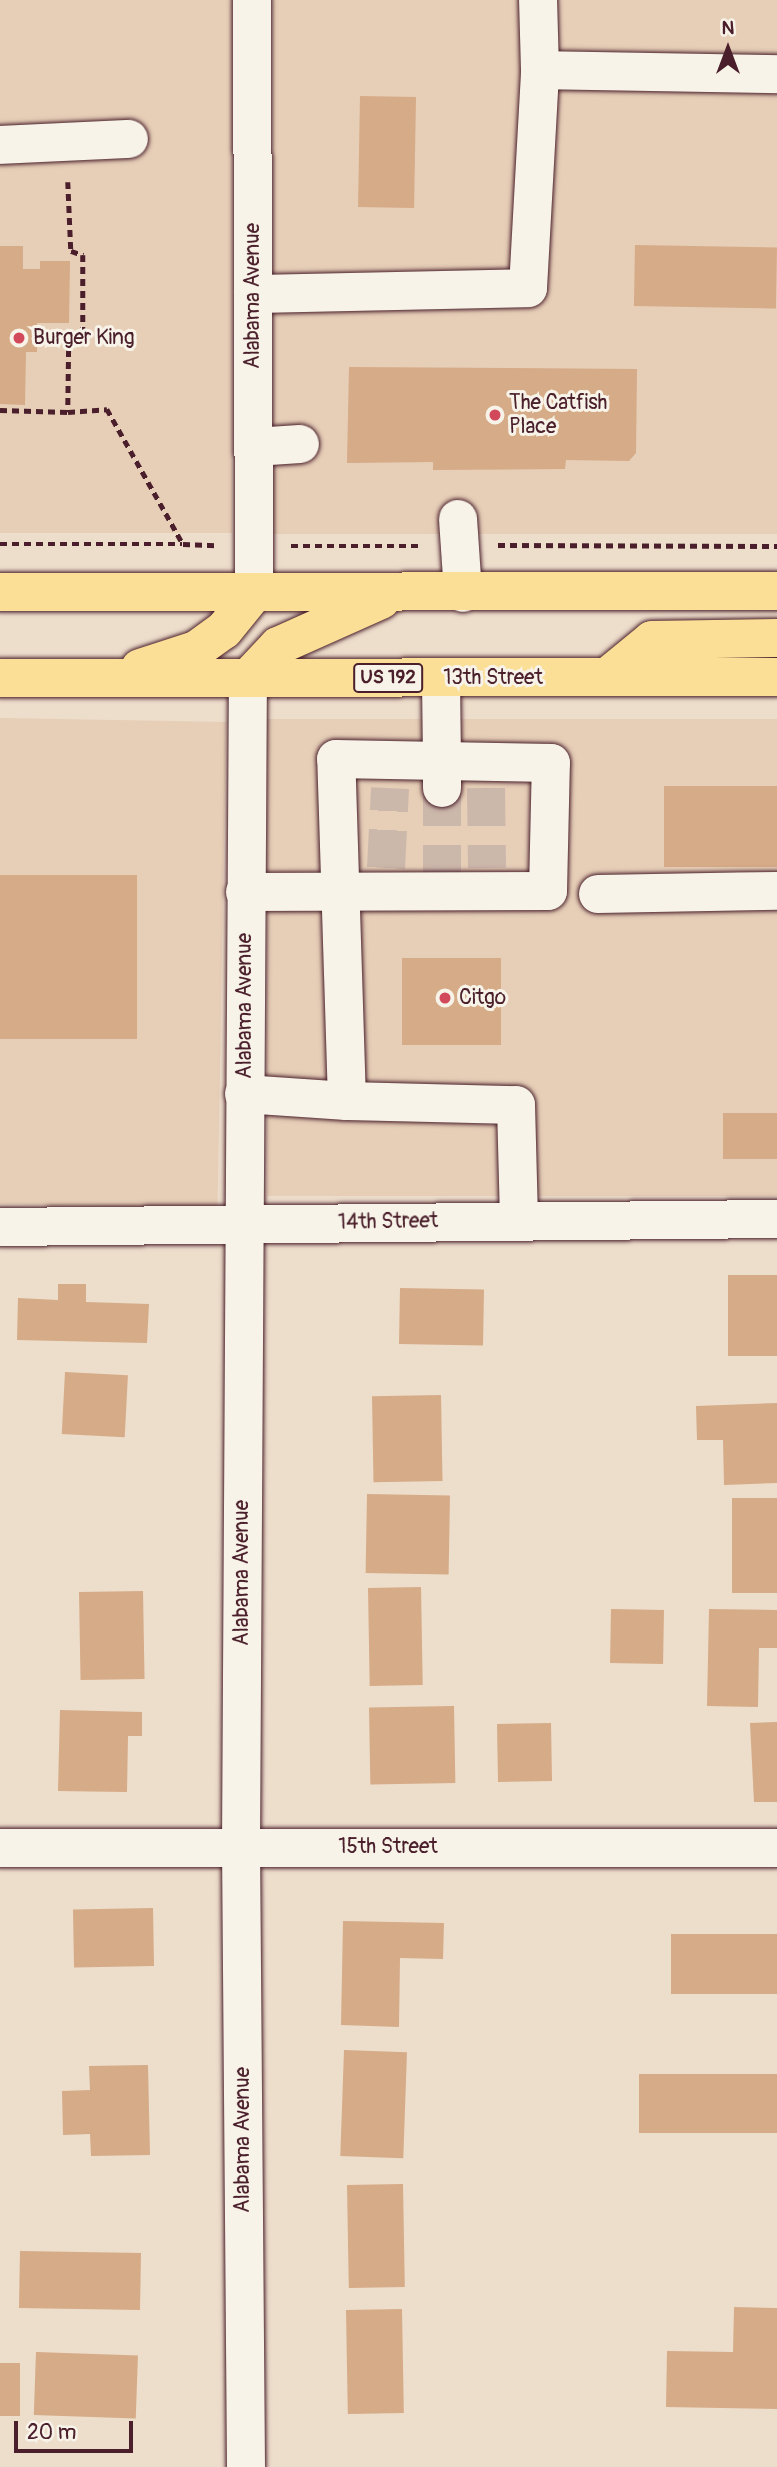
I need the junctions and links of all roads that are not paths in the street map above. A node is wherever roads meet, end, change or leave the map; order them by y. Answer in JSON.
{"nodes":[{"id":1,"x":253,"y":0,"type":"edge"},
{"id":2,"x":538,"y":0,"type":"edge"},
{"id":3,"x":540,"y":70,"type":"junction"},
{"id":4,"x":777,"y":74,"type":"edge"},
{"id":5,"x":129,"y":139,"type":"dead end"},
{"id":6,"x":0,"y":145,"type":"edge"},
{"id":7,"x":253,"y":294,"type":"junction"},
{"id":8,"x":300,"y":444,"type":"dead end"},
{"id":9,"x":254,"y":447,"type":"junction"},
{"id":10,"x":458,"y":519,"type":"dead end"},
{"id":11,"x":777,"y":590,"type":"edge"},
{"id":12,"x":0,"y":592,"type":"edge"},
{"id":13,"x":254,"y":593,"type":"junction"},
{"id":14,"x":399,"y":593,"type":"junction"},
{"id":15,"x":463,"y":593,"type":"junction"},
{"id":16,"x":777,"y":638,"type":"edge"},
{"id":17,"x":607,"y":677,"type":"junction"},
{"id":18,"x":777,"y":677,"type":"edge"},
{"id":19,"x":0,"y":678,"type":"edge"},
{"id":20,"x":248,"y":678,"type":"junction"},
{"id":21,"x":441,"y":678,"type":"junction"},
{"id":22,"x":102,"y":680,"type":"junction"},
{"id":23,"x":442,"y":774,"type":"junction"},
{"id":24,"x":777,"y":891,"type":"edge"},
{"id":25,"x":245,"y":892,"type":"junction"},
{"id":26,"x":338,"y":892,"type":"junction"},
{"id":27,"x":598,"y":894,"type":"dead end"},
{"id":28,"x":244,"y":1094,"type":"junction"},
{"id":29,"x":347,"y":1101,"type":"junction"},
{"id":30,"x":519,"y":1219,"type":"junction"},
{"id":31,"x":777,"y":1219,"type":"edge"},
{"id":32,"x":244,"y":1224,"type":"junction"},
{"id":33,"x":0,"y":1227,"type":"edge"},
{"id":34,"x":241,"y":1846,"type":"junction"},
{"id":35,"x":0,"y":1848,"type":"edge"},
{"id":36,"x":777,"y":1848,"type":"edge"},
{"id":37,"x":246,"y":2467,"type":"edge"}],
"edges":[{"from":1,"to":7,"type":"street","name":"Alabama Avenue"},
{"from":2,"to":3,"type":"street"},
{"from":3,"to":4,"type":"street"},
{"from":3,"to":7,"type":"street"},
{"from":5,"to":6,"type":"street"},
{"from":7,"to":9,"type":"street","name":"Alabama Avenue"},
{"from":8,"to":9,"type":"street"},
{"from":9,"to":13,"type":"street","name":"Alabama Avenue"},
{"from":10,"to":15,"type":"street"},
{"from":11,"to":15,"type":"highway"},
{"from":12,"to":13,"type":"highway"},
{"from":13,"to":14,"type":"highway"},
{"from":13,"to":22,"type":"highway"},
{"from":14,"to":15,"type":"highway"},
{"from":14,"to":20,"type":"highway"},
{"from":16,"to":17,"type":"highway"},
{"from":17,"to":18,"type":"highway","name":"13th Street","number":"US 192"},
{"from":17,"to":21,"type":"highway","name":"13th Street","number":"US 192"},
{"from":19,"to":22,"type":"highway","name":"13th Street","number":"US 192"},
{"from":20,"to":21,"type":"highway","name":"13th Street","number":"US 192"},
{"from":20,"to":22,"type":"highway","name":"13th Street","number":"US 192"},
{"from":20,"to":25,"type":"street","name":"Alabama Avenue"},
{"from":21,"to":23,"type":"street"},
{"from":23,"to":26,"type":"street"},
{"from":23,"to":26,"type":"street"},
{"from":24,"to":27,"type":"street"},
{"from":25,"to":26,"type":"street"},
{"from":25,"to":28,"type":"street","name":"Alabama Avenue"},
{"from":26,"to":29,"type":"street"},
{"from":28,"to":29,"type":"street"},
{"from":28,"to":32,"type":"street","name":"Alabama Avenue"},
{"from":29,"to":30,"type":"street"},
{"from":30,"to":31,"type":"street","name":"14th Street"},
{"from":30,"to":32,"type":"street","name":"14th Street"},
{"from":32,"to":33,"type":"street","name":"14th Street"},
{"from":32,"to":34,"type":"street","name":"Alabama Avenue"},
{"from":34,"to":35,"type":"street","name":"15th Street"},
{"from":34,"to":36,"type":"street","name":"15th Street"},
{"from":34,"to":37,"type":"street","name":"Alabama Avenue"}]}
